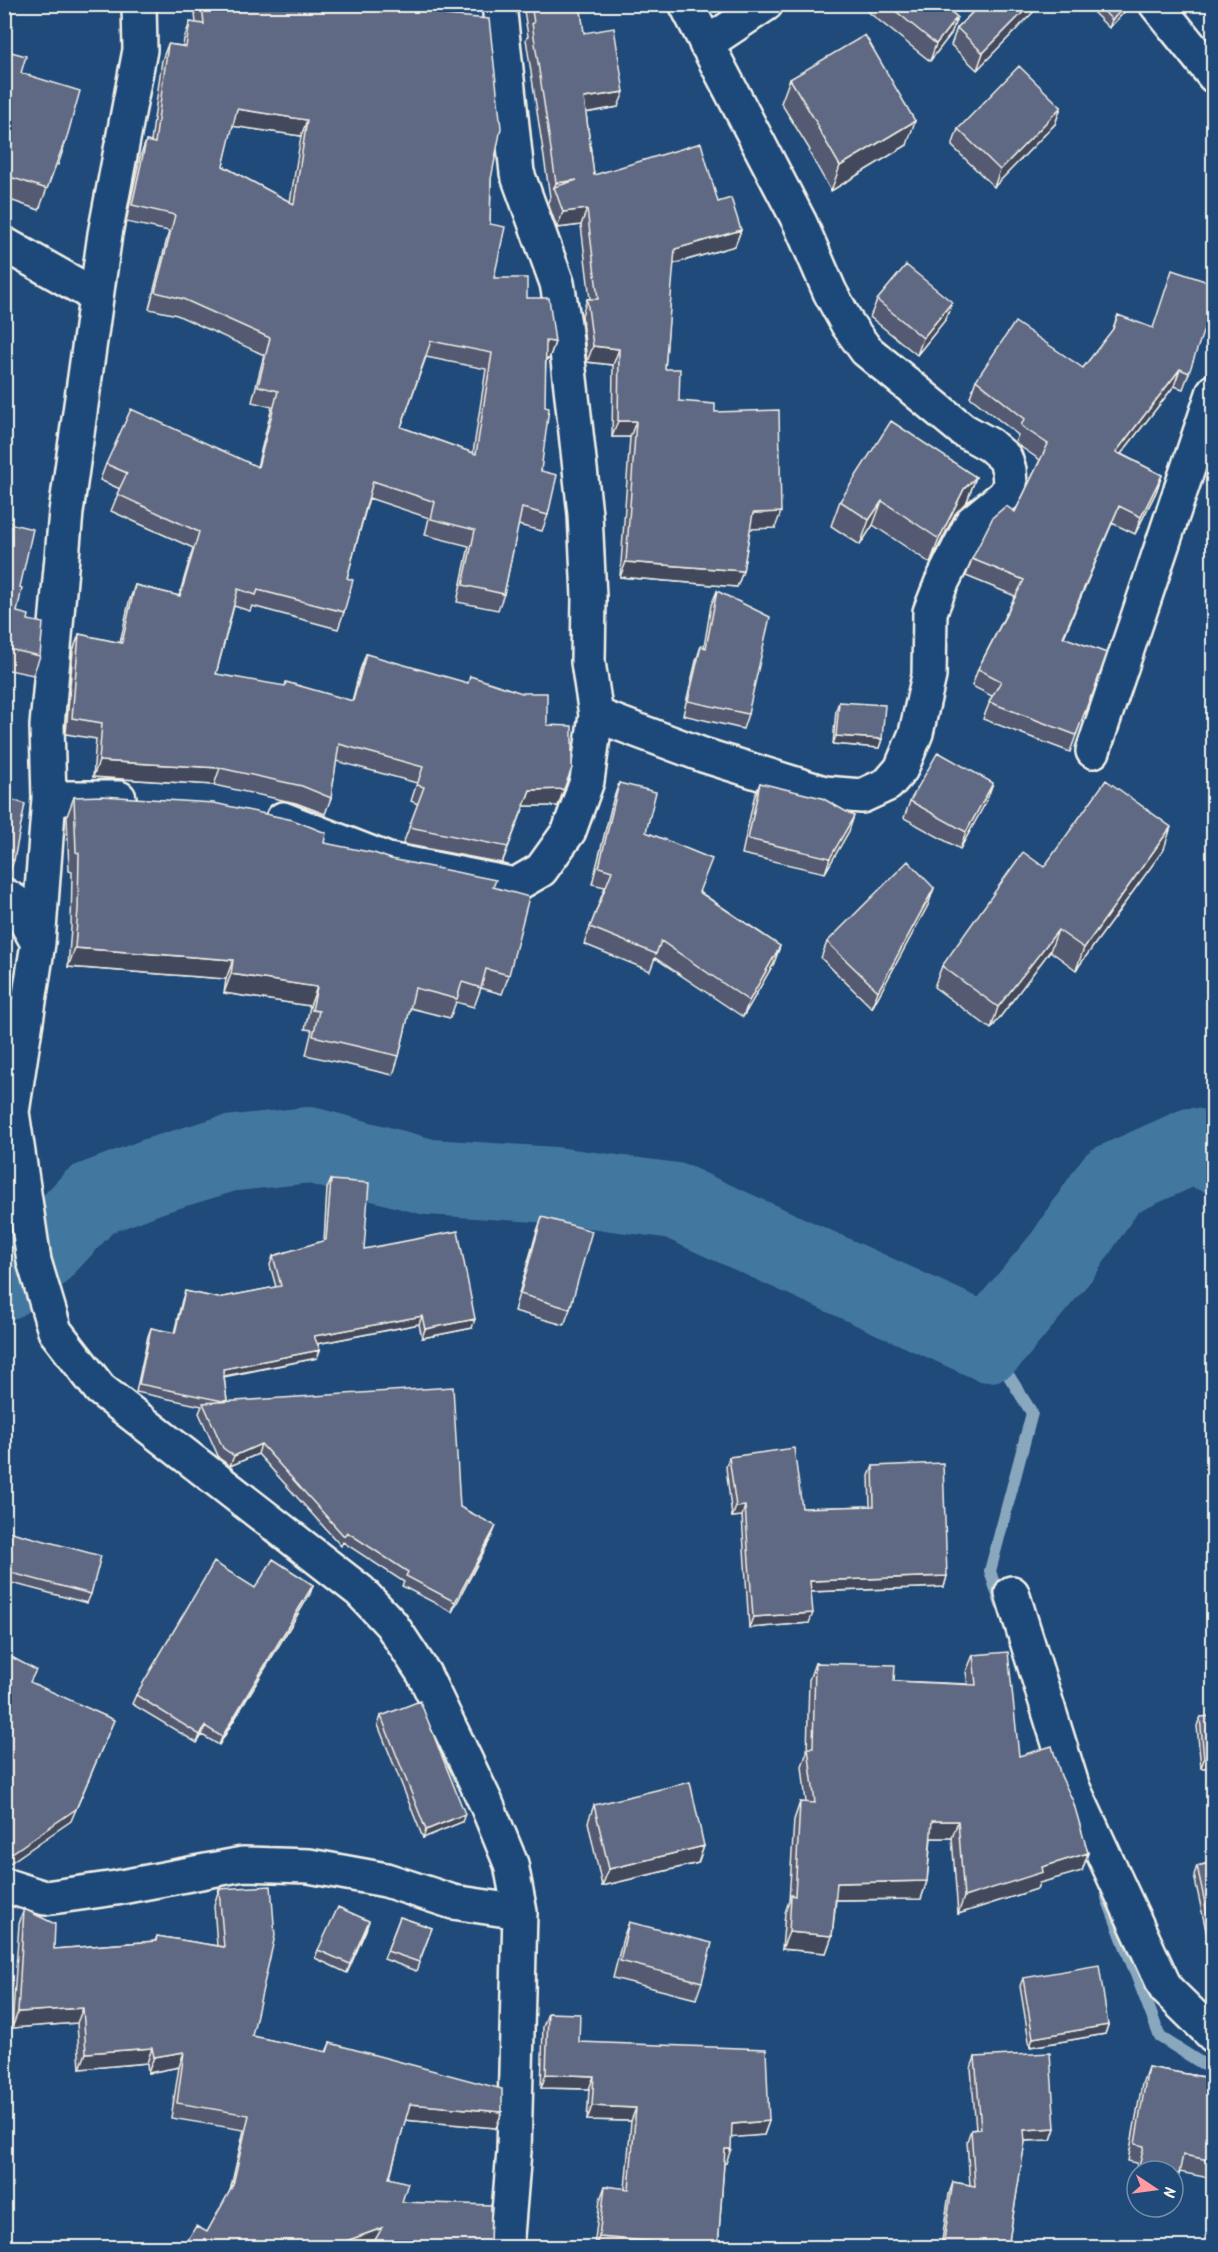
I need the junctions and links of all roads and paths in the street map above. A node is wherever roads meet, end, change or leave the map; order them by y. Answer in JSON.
{"nodes":[{"id":1,"x":139,"y":4,"type":"edge"},
{"id":2,"x":499,"y":4,"type":"edge"},
{"id":3,"x":686,"y":4,"type":"edge"},
{"id":4,"x":766,"y":4,"type":"edge"},
{"id":5,"x":1156,"y":4,"type":"edge"},
{"id":6,"x":706,"y":45,"type":"junction"},
{"id":7,"x":1214,"y":76,"type":"edge"},
{"id":8,"x":4,"y":244,"type":"edge"},
{"id":9,"x":96,"y":296,"type":"junction"},
{"id":10,"x":1214,"y":391,"type":"edge"},
{"id":11,"x":596,"y":715,"type":"junction"},
{"id":12,"x":1093,"y":751,"type":"dead end"},
{"id":13,"x":49,"y":798,"type":"junction"},
{"id":14,"x":153,"y":800,"type":"edge"},
{"id":15,"x":257,"y":813,"type":"edge"},
{"id":16,"x":4,"y":895,"type":"edge"},
{"id":17,"x":38,"y":943,"type":"junction"},
{"id":18,"x":8,"y":1116,"type":"edge"},
{"id":19,"x":1012,"y":1593,"type":"dead end"},
{"id":20,"x":4,"y":1885,"type":"edge"},
{"id":21,"x":520,"y":1912,"type":"junction"},
{"id":22,"x":1214,"y":2036,"type":"edge"},
{"id":23,"x":506,"y":2247,"type":"edge"}],
"edges":[{"from":1,"to":9,"type":"street"},
{"from":2,"to":11,"type":"street"},
{"from":3,"to":6,"type":"street"},
{"from":4,"to":6,"type":"street"},
{"from":5,"to":7,"type":"street"},
{"from":6,"to":11,"type":"street"},
{"from":8,"to":9,"type":"street"},
{"from":9,"to":13,"type":"street"},
{"from":10,"to":12,"type":"street"},
{"from":11,"to":15,"type":"street"},
{"from":13,"to":14,"type":"street"},
{"from":13,"to":17,"type":"street"},
{"from":16,"to":17,"type":"street"},
{"from":17,"to":18,"type":"street"},
{"from":18,"to":21,"type":"street"},
{"from":19,"to":22,"type":"street"},
{"from":20,"to":21,"type":"street"},
{"from":21,"to":23,"type":"street"}]}
